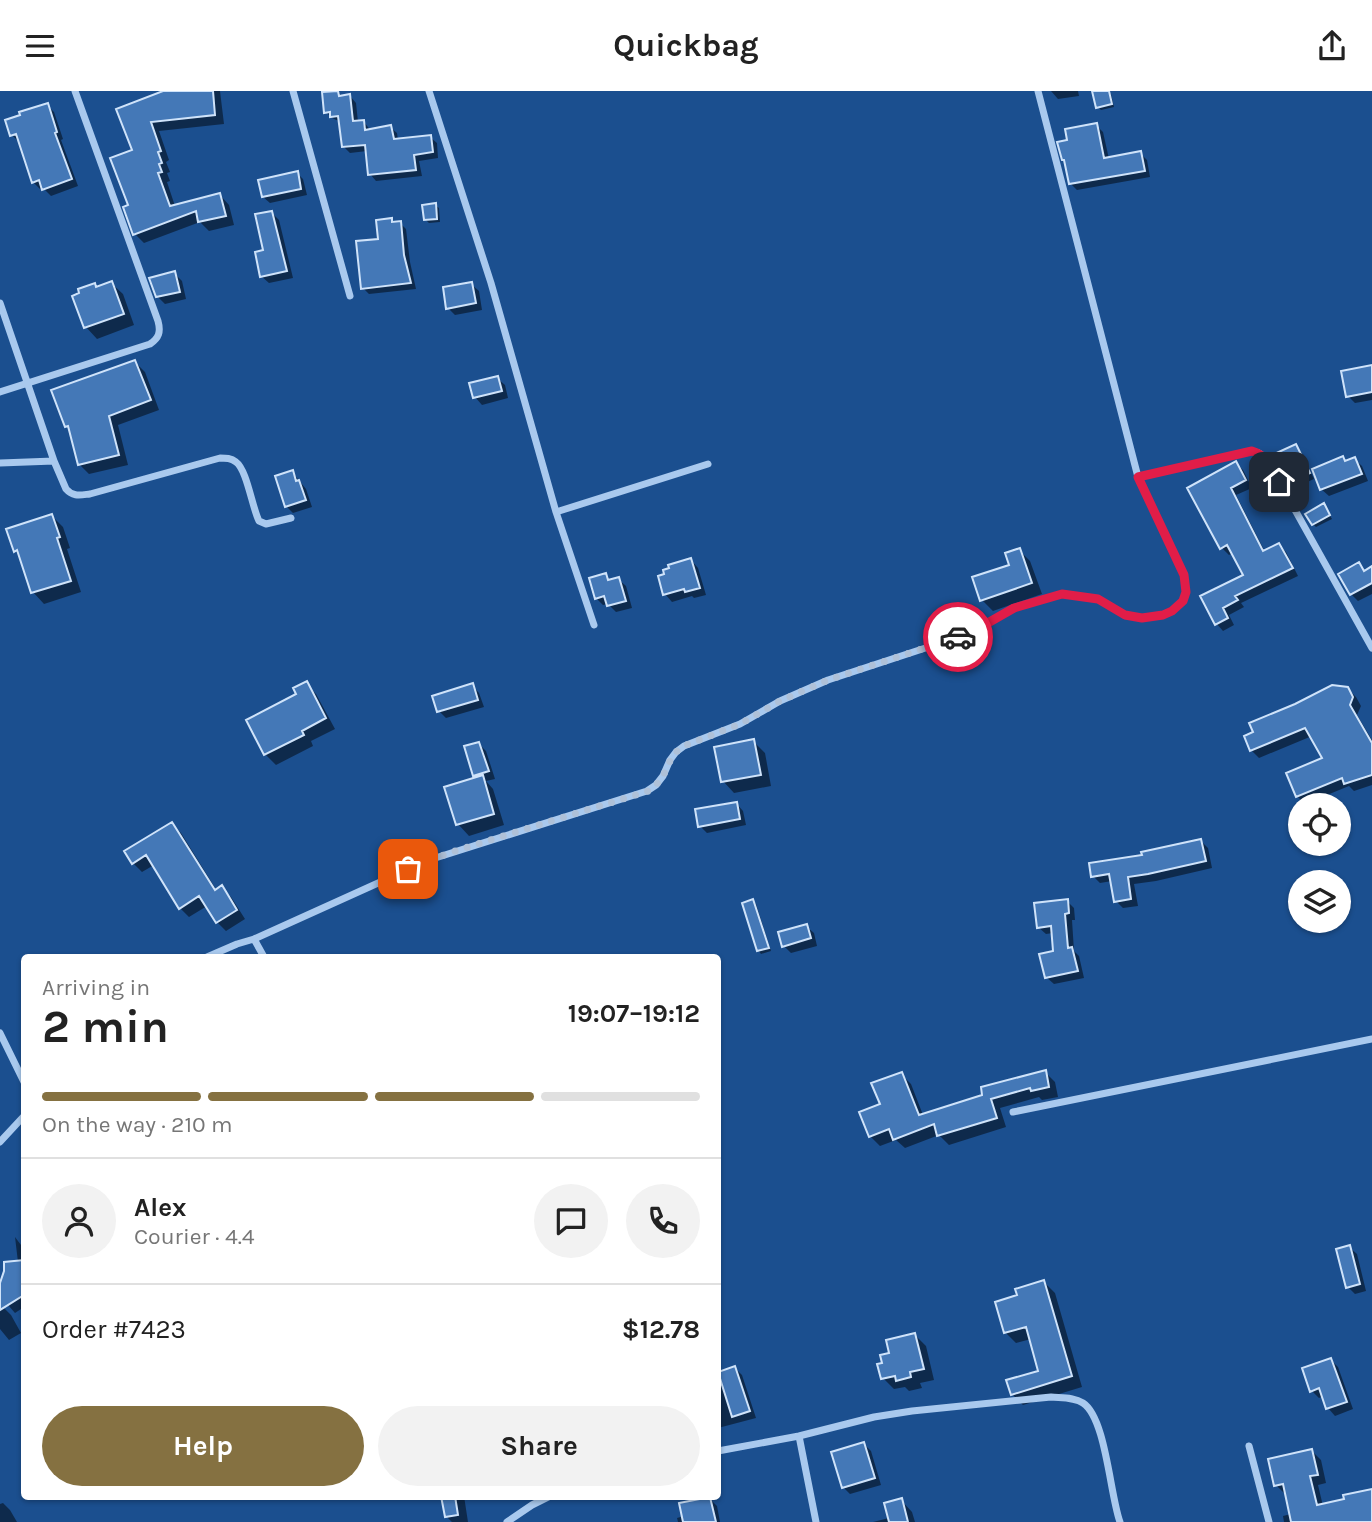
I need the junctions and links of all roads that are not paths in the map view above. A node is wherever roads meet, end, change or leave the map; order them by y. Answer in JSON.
{"nodes":[{"id":1,"x":75,"y":91,"type":"edge"},
{"id":2,"x":293,"y":91,"type":"edge"},
{"id":3,"x":429,"y":91,"type":"edge"},
{"id":4,"x":1038,"y":91,"type":"edge"},
{"id":5,"x":350,"y":296,"type":"dead end"},
{"id":6,"x":0,"y":303,"type":"edge"},
{"id":7,"x":27,"y":383,"type":"junction"},
{"id":8,"x":0,"y":392,"type":"edge"},
{"id":9,"x":54,"y":461,"type":"junction"},
{"id":10,"x":0,"y":463,"type":"edge"},
{"id":11,"x":708,"y":464,"type":"dead end"},
{"id":12,"x":1138,"y":477,"type":"junction"},
{"id":13,"x":556,"y":512,"type":"junction"},
{"id":14,"x":291,"y":518,"type":"dead end"},
{"id":15,"x":594,"y":625,"type":"dead end"},
{"id":16,"x":1372,"y":648,"type":"edge"},
{"id":17,"x":254,"y":939,"type":"junction"},
{"id":18,"x":214,"y":954,"type":"edge"},
{"id":19,"x":262,"y":954,"type":"edge"},
{"id":20,"x":0,"y":1033,"type":"edge"},
{"id":21,"x":1372,"y":1039,"type":"edge"},
{"id":22,"x":21,"y":1076,"type":"edge"},
{"id":23,"x":1013,"y":1112,"type":"dead end"},
{"id":24,"x":21,"y":1119,"type":"edge"},
{"id":25,"x":0,"y":1142,"type":"edge"},
{"id":26,"x":799,"y":1436,"type":"junction"},
{"id":27,"x":1249,"y":1446,"type":"dead end"},
{"id":28,"x":721,"y":1450,"type":"edge"},
{"id":29,"x":528,"y":1500,"type":"edge"},
{"id":30,"x":542,"y":1500,"type":"edge"},
{"id":31,"x":532,"y":1505,"type":"junction"},
{"id":32,"x":507,"y":1522,"type":"edge"},
{"id":33,"x":816,"y":1522,"type":"edge"},
{"id":34,"x":1120,"y":1522,"type":"edge"},
{"id":35,"x":1269,"y":1522,"type":"edge"}],
"edges":[{"from":1,"to":7,"type":"street"},
{"from":2,"to":5,"type":"street"},
{"from":3,"to":13,"type":"street"},
{"from":4,"to":12,"type":"street"},
{"from":6,"to":7,"type":"street"},
{"from":7,"to":8,"type":"street"},
{"from":7,"to":9,"type":"street"},
{"from":9,"to":10,"type":"street"},
{"from":9,"to":14,"type":"street"},
{"from":11,"to":13,"type":"street"},
{"from":12,"to":16,"type":"street"},
{"from":12,"to":17,"type":"street"},
{"from":13,"to":15,"type":"street"},
{"from":17,"to":18,"type":"street"},
{"from":17,"to":19,"type":"street"},
{"from":20,"to":22,"type":"street"},
{"from":21,"to":23,"type":"street"},
{"from":24,"to":25,"type":"street"},
{"from":26,"to":28,"type":"street"},
{"from":26,"to":33,"type":"street"},
{"from":26,"to":34,"type":"street"},
{"from":27,"to":35,"type":"street"},
{"from":29,"to":31,"type":"street"},
{"from":30,"to":31,"type":"street"},
{"from":31,"to":32,"type":"street"}]}
